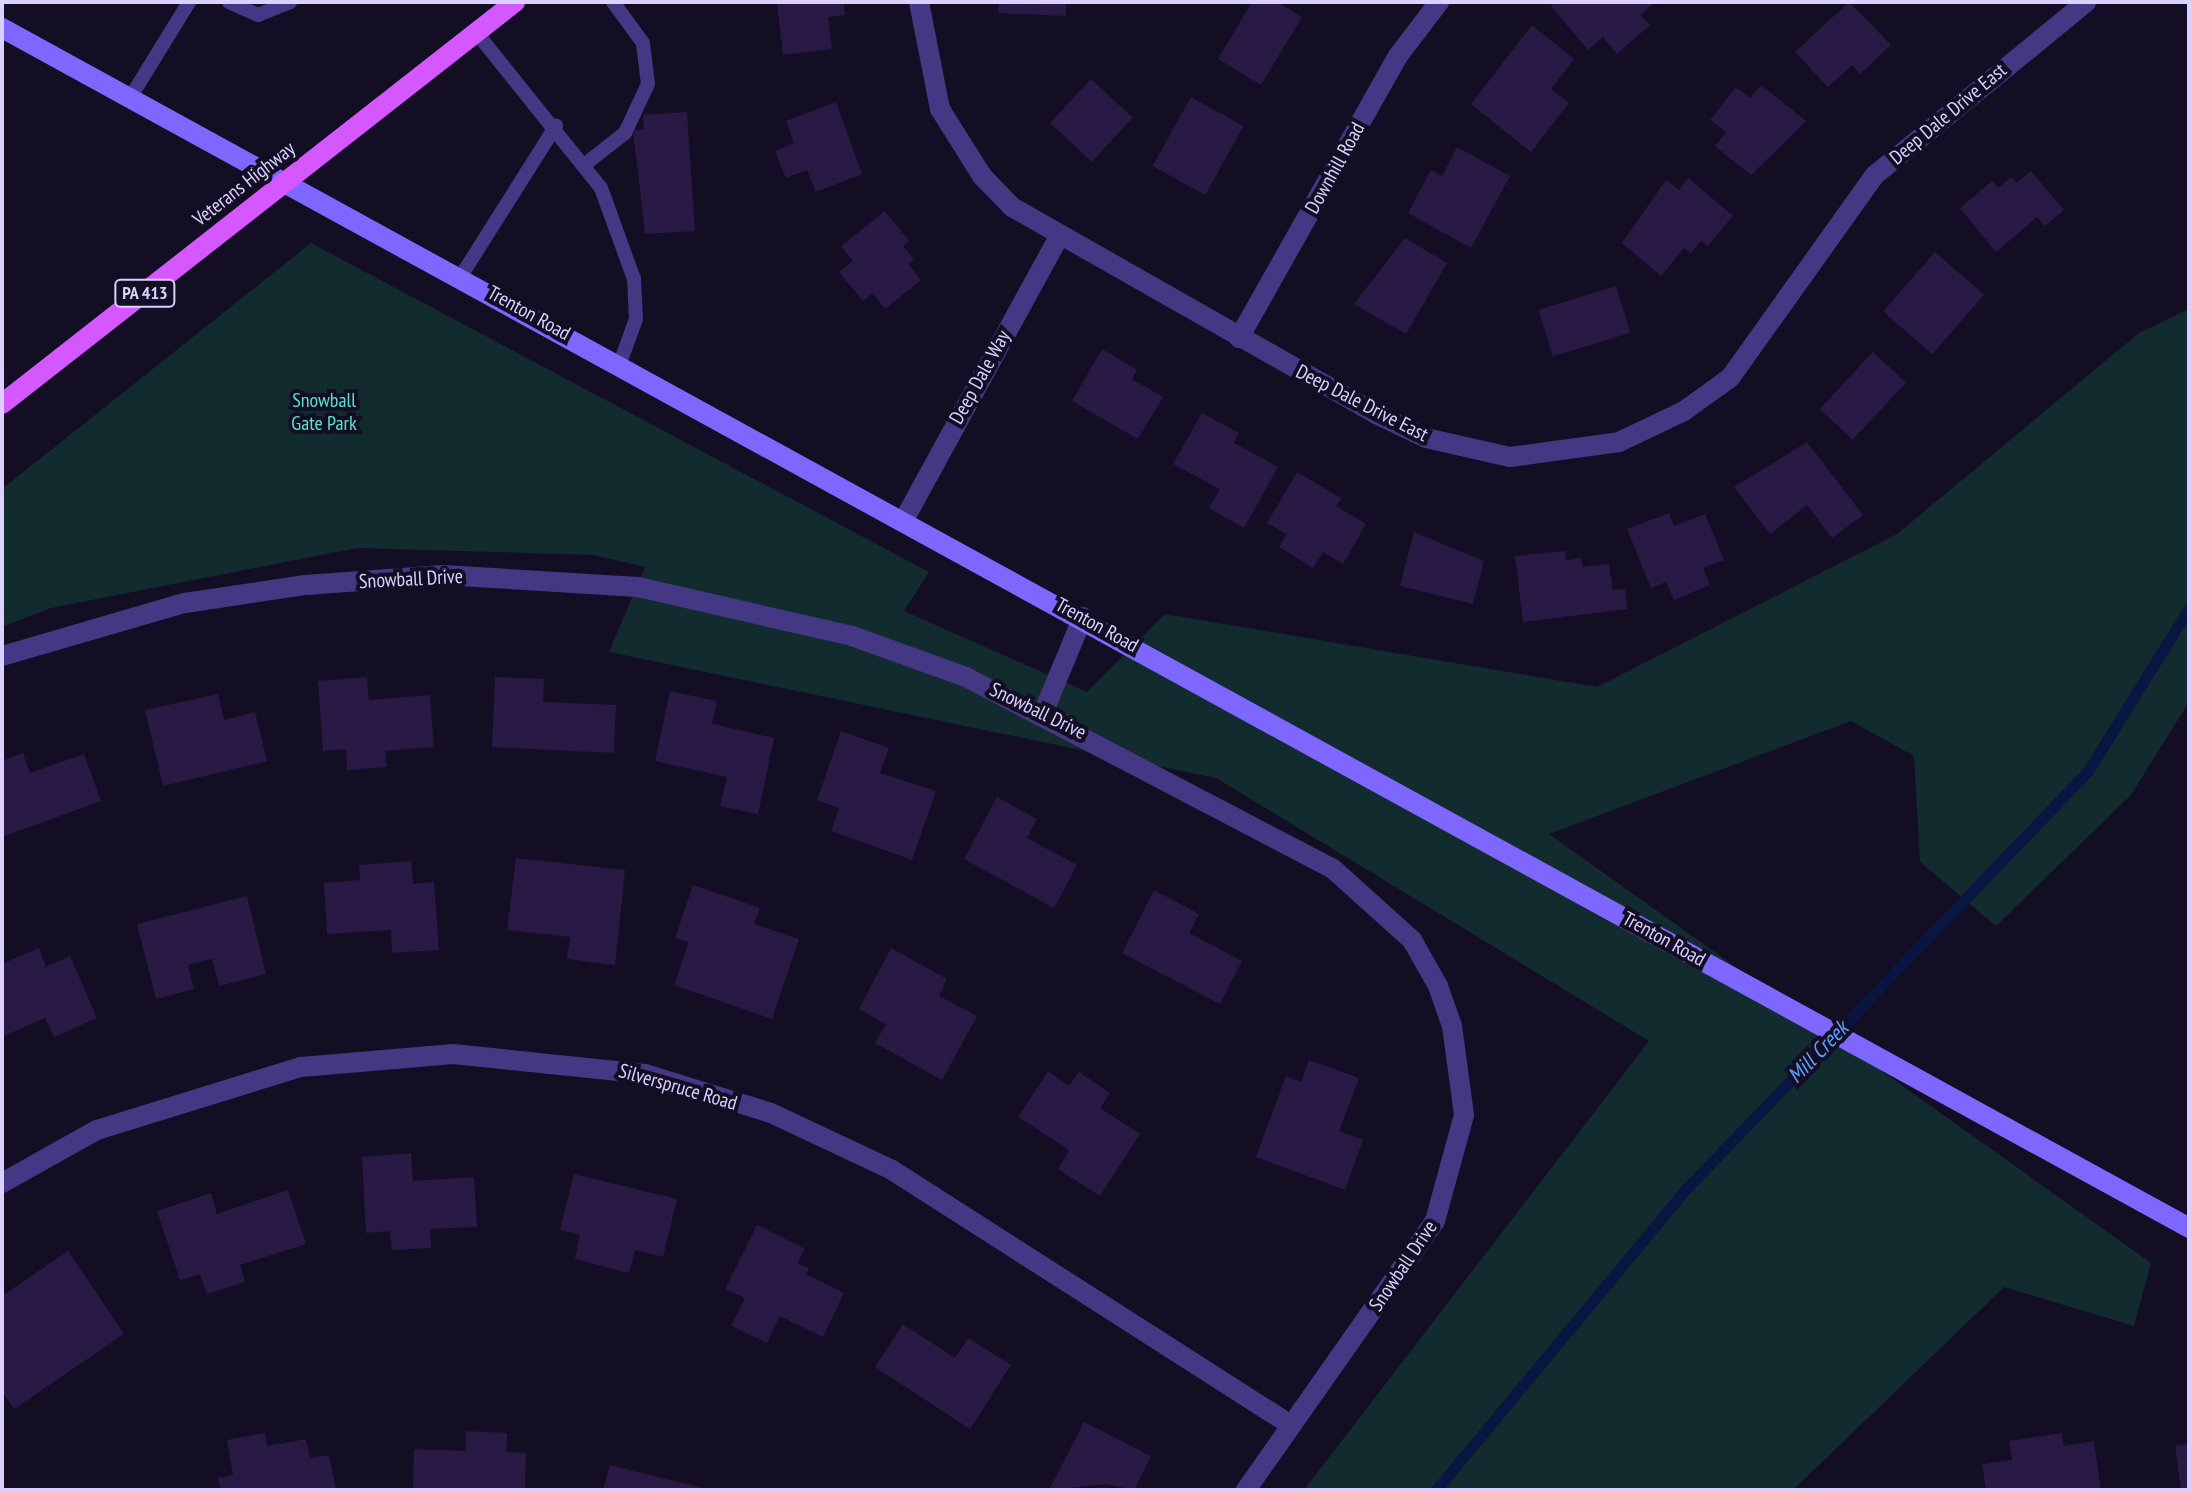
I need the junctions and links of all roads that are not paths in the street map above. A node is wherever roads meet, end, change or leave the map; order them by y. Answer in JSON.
{"nodes":[{"id":1,"x":189,"y":2,"type":"edge"},
{"id":2,"x":229,"y":2,"type":"edge"},
{"id":3,"x":291,"y":2,"type":"edge"},
{"id":4,"x":515,"y":2,"type":"edge"},
{"id":5,"x":613,"y":2,"type":"edge"},
{"id":6,"x":919,"y":2,"type":"edge"},
{"id":7,"x":1439,"y":2,"type":"edge"},
{"id":8,"x":2086,"y":2,"type":"edge"},
{"id":9,"x":2,"y":28,"type":"edge"},
{"id":10,"x":476,"y":32,"type":"junction"},
{"id":11,"x":130,"y":98,"type":"junction"},
{"id":12,"x":556,"y":126,"type":"junction"},
{"id":13,"x":584,"y":165,"type":"junction"},
{"id":14,"x":287,"y":180,"type":"junction"},
{"id":15,"x":1058,"y":238,"type":"junction"},
{"id":16,"x":461,"y":276,"type":"junction"},
{"id":17,"x":1239,"y":338,"type":"junction"},
{"id":18,"x":620,"y":363,"type":"junction"},
{"id":19,"x":2,"y":404,"type":"edge"},
{"id":20,"x":905,"y":518,"type":"junction"},
{"id":21,"x":1083,"y":617,"type":"junction"},
{"id":22,"x":2,"y":656,"type":"edge"},
{"id":23,"x":1043,"y":713,"type":"junction"},
{"id":24,"x":2,"y":1183,"type":"edge"},
{"id":25,"x":2189,"y":1228,"type":"edge"},
{"id":26,"x":1291,"y":1425,"type":"junction"},
{"id":27,"x":1246,"y":1490,"type":"edge"}],
"edges":[{"from":1,"to":11,"type":"lane"},
{"from":2,"to":3,"type":"lane"},
{"from":4,"to":10,"type":"main road","name":"Veterans Highway","number":"PA 413"},
{"from":5,"to":13,"type":"lane"},
{"from":6,"to":15,"type":"street","name":"Deep Dale Drive East"},
{"from":7,"to":17,"type":"street","name":"Downhill Road"},
{"from":8,"to":17,"type":"street","name":"Deep Dale Drive East"},
{"from":9,"to":11,"type":"main road","name":"Trenton Road"},
{"from":10,"to":12,"type":"lane"},
{"from":10,"to":14,"type":"main road","name":"Veterans Highway","number":"PA 413"},
{"from":11,"to":14,"type":"main road","name":"Trenton Road"},
{"from":12,"to":13,"type":"lane"},
{"from":12,"to":16,"type":"lane"},
{"from":13,"to":18,"type":"lane"},
{"from":14,"to":16,"type":"main road","name":"Trenton Road"},
{"from":14,"to":19,"type":"main road","name":"Veterans Highway","number":"PA 413"},
{"from":15,"to":17,"type":"street","name":"Deep Dale Drive East"},
{"from":15,"to":20,"type":"street","name":"Deep Dale Way"},
{"from":16,"to":18,"type":"main road","name":"Trenton Road"},
{"from":18,"to":20,"type":"main road","name":"Trenton Road"},
{"from":20,"to":21,"type":"main road","name":"Trenton Road"},
{"from":21,"to":23,"type":"street"},
{"from":21,"to":25,"type":"main road","name":"Trenton Road"},
{"from":22,"to":23,"type":"street","name":"Snowball Drive"},
{"from":23,"to":26,"type":"street","name":"Snowball Drive"},
{"from":24,"to":26,"type":"street","name":"Silverspruce Road"},
{"from":26,"to":27,"type":"street","name":"Snowball Drive"}]}
